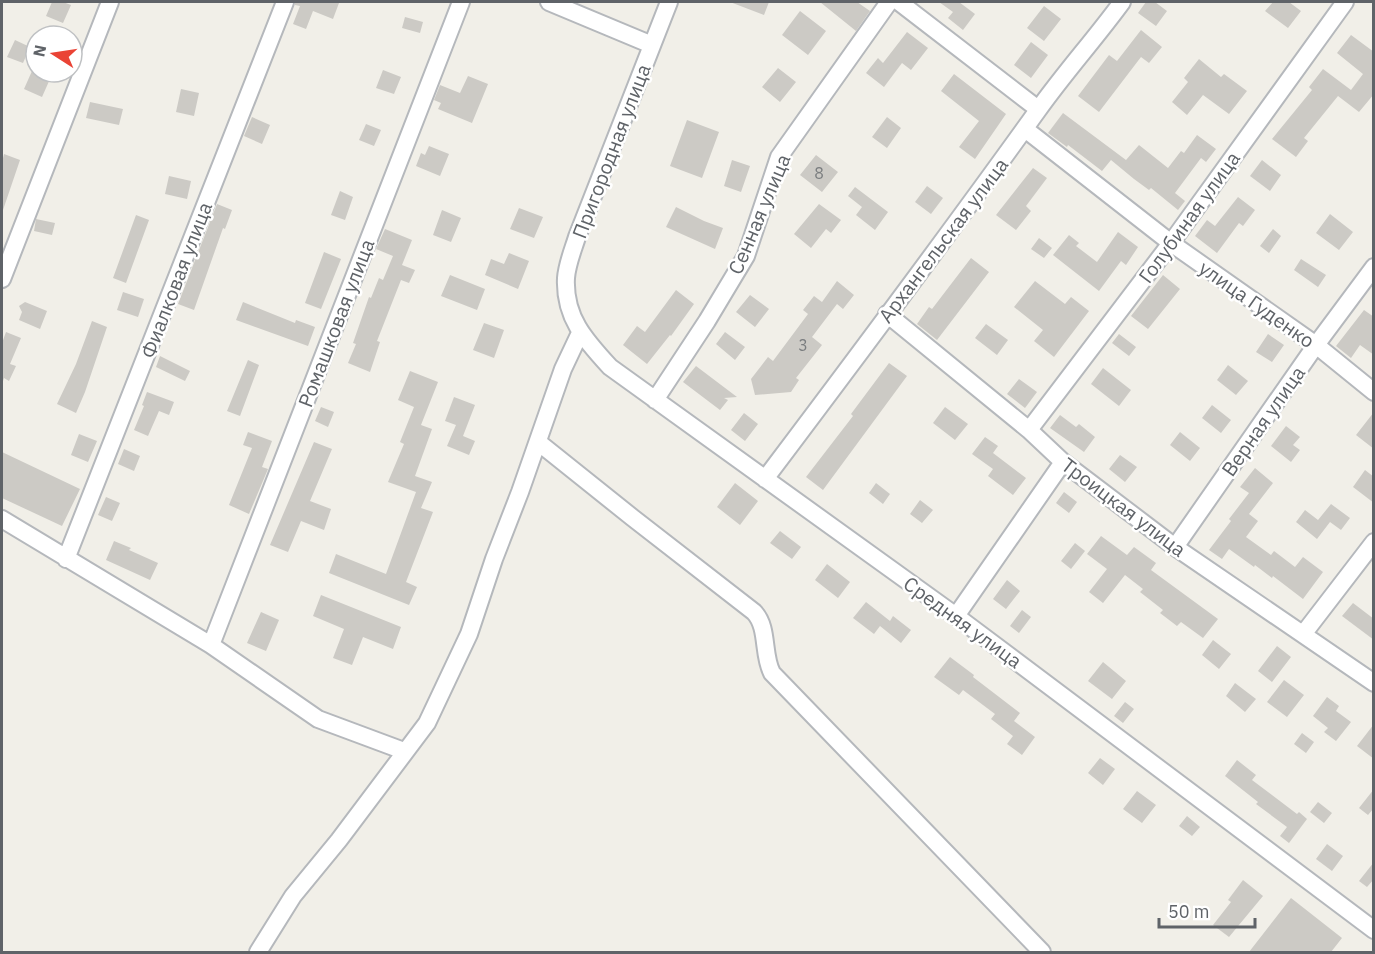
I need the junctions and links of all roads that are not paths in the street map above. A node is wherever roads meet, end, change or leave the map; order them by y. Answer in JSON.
{"nodes":[{"id":1,"x":110,"y":2,"type":"edge"},
{"id":2,"x":285,"y":2,"type":"edge"},
{"id":3,"x":461,"y":2,"type":"edge"},
{"id":4,"x":549,"y":2,"type":"edge"},
{"id":5,"x":669,"y":2,"type":"edge"},
{"id":6,"x":889,"y":2,"type":"edge"},
{"id":7,"x":899,"y":2,"type":"edge"},
{"id":8,"x":1122,"y":2,"type":"edge"},
{"id":9,"x":1345,"y":2,"type":"edge"},
{"id":10,"x":652,"y":45,"type":"junction"},
{"id":11,"x":1038,"y":109,"type":"junction"},
{"id":12,"x":1026,"y":129,"type":"junction"},
{"id":13,"x":1171,"y":243,"type":"junction"},
{"id":14,"x":1374,"y":267,"type":"edge"},
{"id":15,"x":2,"y":279,"type":"edge"},
{"id":16,"x":568,"y":304,"type":"joint"},
{"id":17,"x":887,"y":314,"type":"junction"},
{"id":18,"x":580,"y":333,"type":"junction"},
{"id":19,"x":1316,"y":345,"type":"junction"},
{"id":20,"x":1374,"y":392,"type":"edge"},
{"id":21,"x":655,"y":400,"type":"junction"},
{"id":22,"x":1029,"y":430,"type":"junction"},
{"id":23,"x":538,"y":442,"type":"junction"},
{"id":24,"x":1063,"y":462,"type":"junction"},
{"id":25,"x":765,"y":479,"type":"junction"},
{"id":26,"x":2,"y":519,"type":"edge"},
{"id":27,"x":1374,"y":542,"type":"edge"},
{"id":28,"x":1175,"y":547,"type":"junction"},
{"id":29,"x":66,"y":559,"type":"junction"},
{"id":30,"x":956,"y":616,"type":"junction"},
{"id":31,"x":1304,"y":633,"type":"junction"},
{"id":32,"x":211,"y":645,"type":"junction"},
{"id":33,"x":1374,"y":683,"type":"edge"},
{"id":34,"x":404,"y":751,"type":"junction"},
{"id":35,"x":1374,"y":930,"type":"edge"},
{"id":36,"x":258,"y":952,"type":"edge"},
{"id":37,"x":1042,"y":952,"type":"edge"}],
"edges":[{"from":1,"to":15,"type":"street"},
{"from":2,"to":29,"type":"street","name":"Фиалковая улица"},
{"from":3,"to":32,"type":"street","name":"Ромашковая улица"},
{"from":4,"to":10,"type":"street"},
{"from":5,"to":10,"type":"street","name":"Пригородная улица"},
{"from":6,"to":21,"type":"street","name":"Сенная улица"},
{"from":7,"to":11,"type":"street"},
{"from":8,"to":11,"type":"street","name":"Архангельская улица"},
{"from":9,"to":13,"type":"street","name":"Голубиная улица"},
{"from":10,"to":16,"type":"street","name":"Пригородная улица"},
{"from":11,"to":12,"type":"street","name":"Архангельская улица"},
{"from":12,"to":13,"type":"street","name":"улица Гуденко"},
{"from":12,"to":17,"type":"street","name":"Архангельская улица"},
{"from":13,"to":19,"type":"street","name":"улица Гуденко"},
{"from":13,"to":22,"type":"street","name":"Голубиная улица"},
{"from":14,"to":19,"type":"street","name":"Верная улица"},
{"from":16,"to":18,"type":"street","name":"Средняя улица"},
{"from":17,"to":22,"type":"street","name":"Троицкая улица"},
{"from":17,"to":25,"type":"street","name":"Архангельская улица"},
{"from":18,"to":21,"type":"street","name":"Средняя улица"},
{"from":18,"to":23,"type":"street"},
{"from":19,"to":20,"type":"street","name":"улица Гуденко"},
{"from":19,"to":28,"type":"street","name":"Верная улица"},
{"from":21,"to":25,"type":"street","name":"Средняя улица"},
{"from":22,"to":24,"type":"street","name":"Троицкая улица"},
{"from":23,"to":34,"type":"street"},
{"from":23,"to":37,"type":"street"},
{"from":24,"to":28,"type":"street","name":"Троицкая улица"},
{"from":24,"to":30,"type":"street"},
{"from":25,"to":30,"type":"street","name":"Средняя улица"},
{"from":26,"to":29,"type":"street"},
{"from":27,"to":31,"type":"street"},
{"from":28,"to":31,"type":"street","name":"Троицкая улица"},
{"from":29,"to":32,"type":"street"},
{"from":30,"to":35,"type":"street","name":"Средняя улица"},
{"from":31,"to":33,"type":"street","name":"Троицкая улица"},
{"from":32,"to":34,"type":"street"},
{"from":34,"to":36,"type":"street"}]}
